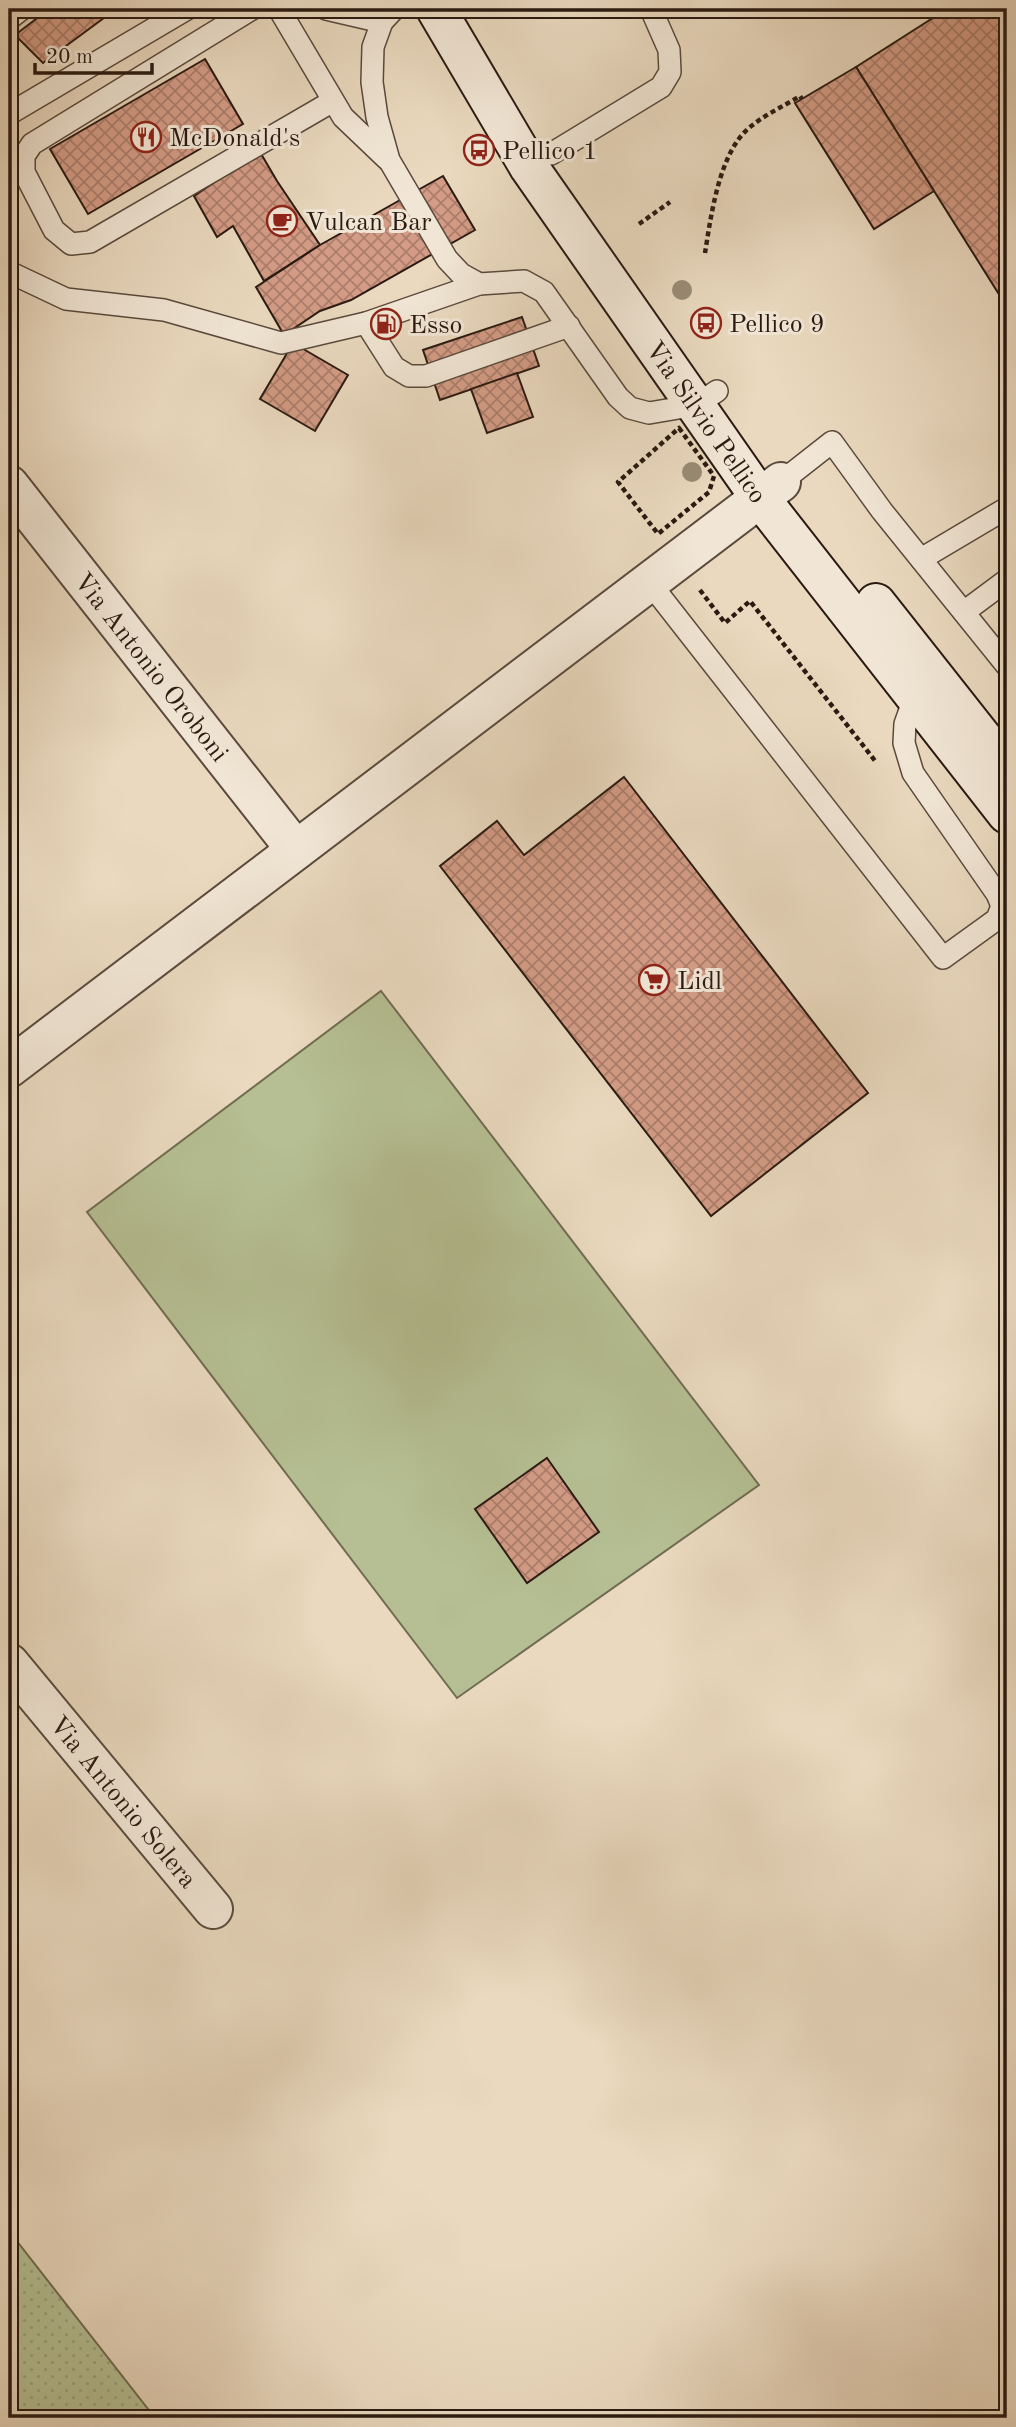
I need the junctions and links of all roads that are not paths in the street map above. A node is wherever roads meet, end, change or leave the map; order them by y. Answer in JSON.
{"nodes":[{"id":1,"x":22,"y":9,"type":"edge"},
{"id":2,"x":187,"y":9,"type":"edge"},
{"id":3,"x":251,"y":9,"type":"edge"},
{"id":4,"x":279,"y":9,"type":"edge"},
{"id":5,"x":326,"y":9,"type":"edge"},
{"id":6,"x":436,"y":9,"type":"edge"},
{"id":7,"x":466,"y":9,"type":"edge"},
{"id":8,"x":651,"y":9,"type":"edge"},
{"id":9,"x":388,"y":15,"type":"edge"},
{"id":10,"x":9,"y":19,"type":"edge"},
{"id":11,"x":333,"y":101,"type":"junction"},
{"id":12,"x":9,"y":114,"type":"edge"},
{"id":13,"x":551,"y":154,"type":"junction"},
{"id":14,"x":389,"y":160,"type":"junction"},
{"id":15,"x":9,"y":272,"type":"edge"},
{"id":16,"x":479,"y":284,"type":"junction"},
{"id":17,"x":366,"y":323,"type":"junction"},
{"id":18,"x":569,"y":326,"type":"junction"},
{"id":19,"x":707,"y":398,"type":"junction"},
{"id":20,"x":9,"y":485,"type":"edge"},
{"id":21,"x":770,"y":490,"type":"junction"},
{"id":22,"x":1007,"y":508,"type":"edge"},
{"id":23,"x":921,"y":559,"type":"junction"},
{"id":24,"x":1007,"y":580,"type":"edge"},
{"id":25,"x":649,"y":582,"type":"junction"},
{"id":26,"x":964,"y":612,"type":"junction"},
{"id":27,"x":1007,"y":666,"type":"edge"},
{"id":28,"x":915,"y":696,"type":"junction"},
{"id":29,"x":1007,"y":769,"type":"edge"},
{"id":30,"x":1007,"y":814,"type":"edge"},
{"id":31,"x":296,"y":850,"type":"junction"},
{"id":32,"x":9,"y":1068,"type":"edge"},
{"id":33,"x":9,"y":1663,"type":"edge"},
{"id":34,"x":213,"y":1909,"type":"dead end"}],
"edges":[{"from":1,"to":10,"type":"lane"},
{"from":2,"to":12,"type":"lane"},
{"from":3,"to":11,"type":"lane"},
{"from":4,"to":11,"type":"lane"},
{"from":5,"to":9,"type":"lane"},
{"from":6,"to":19,"type":"main road","name":"Via Silvio Pellico"},
{"from":7,"to":13,"type":"main road","name":"Via Silvio Pellico"},
{"from":8,"to":13,"type":"lane"},
{"from":9,"to":14,"type":"lane"},
{"from":11,"to":14,"type":"lane"},
{"from":13,"to":19,"type":"main road","name":"Via Silvio Pellico"},
{"from":14,"to":16,"type":"lane"},
{"from":15,"to":17,"type":"lane"},
{"from":16,"to":17,"type":"lane"},
{"from":16,"to":18,"type":"lane"},
{"from":17,"to":18,"type":"lane"},
{"from":18,"to":19,"type":"lane"},
{"from":19,"to":21,"type":"main road","name":"Via Silvio Pellico"},
{"from":20,"to":31,"type":"main road","name":"Via Antonio Oroboni"},
{"from":21,"to":23,"type":"lane"},
{"from":21,"to":25,"type":"main road"},
{"from":21,"to":28,"type":"main road","name":"Via Silvio Pellico"},
{"from":21,"to":29,"type":"main road","name":"Via Silvio Pellico"},
{"from":22,"to":23,"type":"lane"},
{"from":23,"to":26,"type":"lane"},
{"from":24,"to":26,"type":"lane"},
{"from":25,"to":28,"type":"lane"},
{"from":25,"to":31,"type":"main road"},
{"from":26,"to":27,"type":"lane"},
{"from":28,"to":30,"type":"main road","name":"Via Silvio Pellico"},
{"from":31,"to":32,"type":"main road"},
{"from":33,"to":34,"type":"main road","name":"Via Antonio Solera"}]}
